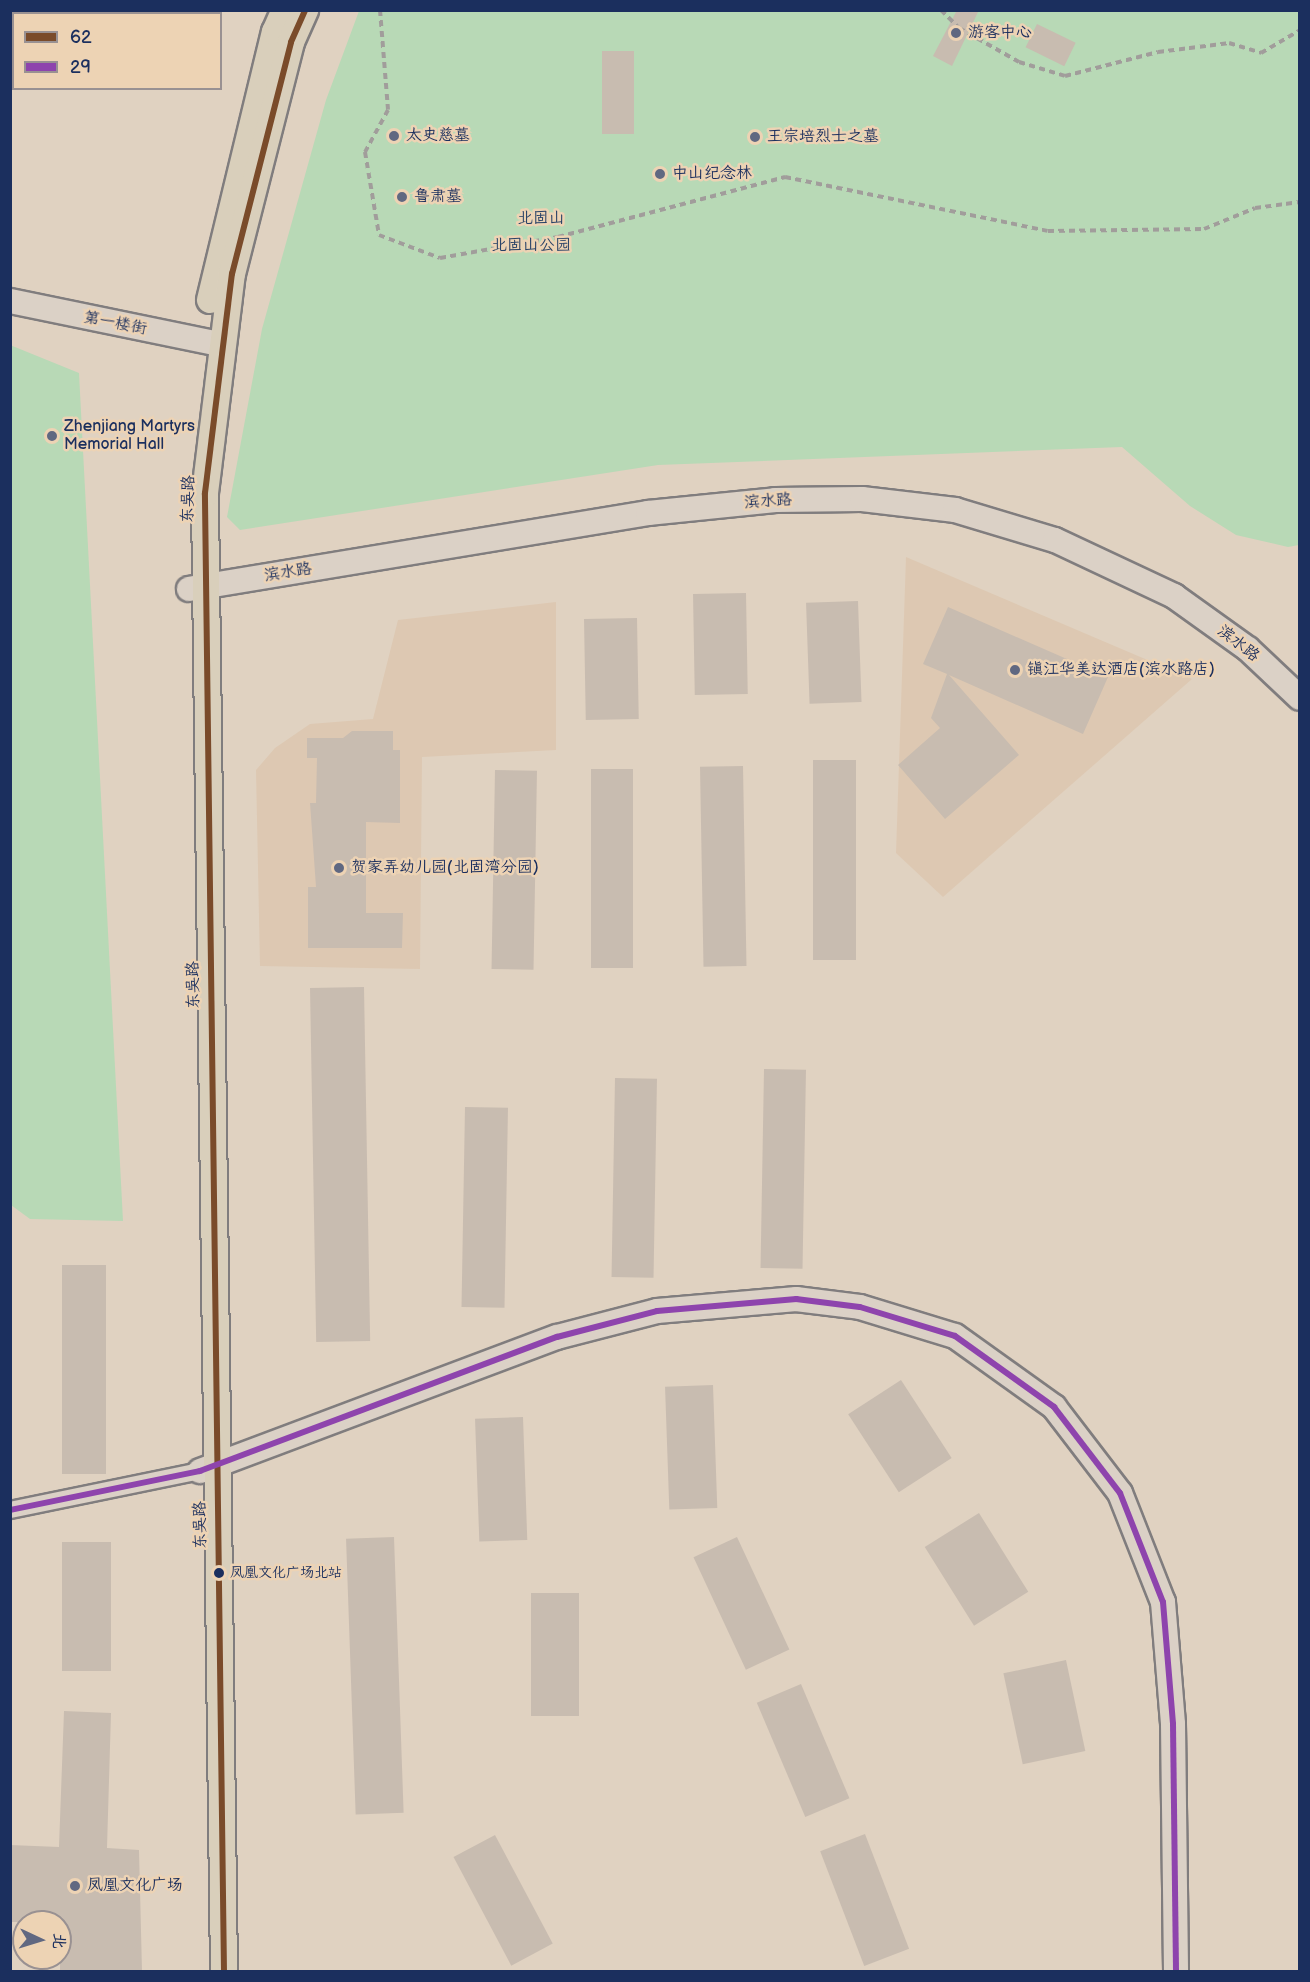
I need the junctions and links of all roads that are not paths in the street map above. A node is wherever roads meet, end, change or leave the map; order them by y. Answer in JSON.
{"nodes":[{"id":1,"x":285,"y":10,"type":"edge"},
{"id":2,"x":305,"y":10,"type":"edge"},
{"id":3,"x":10,"y":301,"type":"edge"},
{"id":4,"x":212,"y":343,"type":"junction"},
{"id":5,"x":197,"y":588,"type":"junction"},
{"id":6,"x":1299,"y":698,"type":"edge"},
{"id":7,"x":209,"y":1468,"type":"junction"},
{"id":8,"x":10,"y":1510,"type":"edge"},
{"id":9,"x":207,"y":1971,"type":"edge"},
{"id":10,"x":224,"y":1971,"type":"edge"},
{"id":11,"x":1176,"y":1971,"type":"edge"}],
"edges":[{"from":1,"to":4,"type":"main road","name":"东吴路"},
{"from":2,"to":4,"type":"main road","name":"东吴路"},
{"from":3,"to":4,"type":"street","name":"第一楼街"},
{"from":4,"to":5,"type":"main road","name":"东吴路"},
{"from":5,"to":6,"type":"street","name":"滨水路"},
{"from":5,"to":7,"type":"main road","name":"东吴路"},
{"from":7,"to":8,"type":"street"},
{"from":7,"to":9,"type":"main road","name":"东吴路"},
{"from":7,"to":10,"type":"main road","name":"东吴路"},
{"from":7,"to":11,"type":"street"}]}
